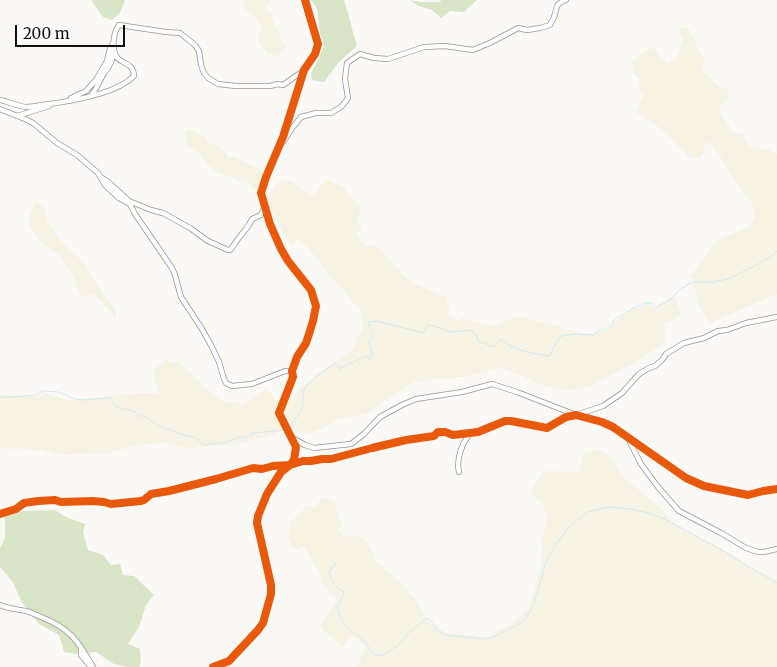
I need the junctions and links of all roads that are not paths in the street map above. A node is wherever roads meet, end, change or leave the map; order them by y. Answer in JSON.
{"nodes":[{"id":1,"x":305,"y":0,"type":"edge"},
{"id":2,"x":566,"y":0,"type":"edge"},
{"id":3,"x":114,"y":44,"type":"junction"},
{"id":4,"x":304,"y":70,"type":"junction"},
{"id":5,"x":91,"y":96,"type":"junction"},
{"id":6,"x":0,"y":100,"type":"edge"},
{"id":7,"x":68,"y":100,"type":"junction"},
{"id":8,"x":55,"y":103,"type":"junction"},
{"id":9,"x":0,"y":110,"type":"edge"},
{"id":10,"x":17,"y":116,"type":"junction"},
{"id":11,"x":276,"y":154,"type":"junction"},
{"id":12,"x":101,"y":177,"type":"junction"},
{"id":13,"x":265,"y":204,"type":"junction"},
{"id":14,"x":777,"y":317,"type":"edge"},
{"id":15,"x":292,"y":371,"type":"junction"},
{"id":16,"x":576,"y":415,"type":"junction"},
{"id":17,"x":469,"y":434,"type":"junction"},
{"id":18,"x":627,"y":437,"type":"junction"},
{"id":19,"x":291,"y":438,"type":"junction"},
{"id":20,"x":290,"y":465,"type":"junction"},
{"id":21,"x":459,"y":472,"type":"dead end"},
{"id":22,"x":777,"y":490,"type":"edge"},
{"id":23,"x":0,"y":514,"type":"edge"},
{"id":24,"x":777,"y":549,"type":"edge"},
{"id":25,"x":0,"y":604,"type":"edge"},
{"id":26,"x":92,"y":667,"type":"edge"},
{"id":27,"x":213,"y":667,"type":"edge"}],
"edges":[{"from":1,"to":4,"type":"street"},
{"from":2,"to":11,"type":"street"},
{"from":3,"to":4,"type":"street"},
{"from":3,"to":5,"type":"street"},
{"from":3,"to":5,"type":"street"},
{"from":3,"to":7,"type":"street"},
{"from":4,"to":11,"type":"street"},
{"from":5,"to":7,"type":"street"},
{"from":6,"to":8,"type":"street"},
{"from":7,"to":8,"type":"street"},
{"from":8,"to":10,"type":"street"},
{"from":9,"to":10,"type":"street"},
{"from":10,"to":12,"type":"street"},
{"from":11,"to":13,"type":"street"},
{"from":12,"to":13,"type":"street"},
{"from":12,"to":15,"type":"street"},
{"from":13,"to":15,"type":"street"},
{"from":14,"to":16,"type":"street"},
{"from":15,"to":19,"type":"street"},
{"from":16,"to":17,"type":"street"},
{"from":16,"to":18,"type":"street"},
{"from":16,"to":19,"type":"street"},
{"from":17,"to":20,"type":"street"},
{"from":17,"to":21,"type":"street"},
{"from":18,"to":22,"type":"street"},
{"from":18,"to":24,"type":"street"},
{"from":19,"to":20,"type":"street"},
{"from":20,"to":23,"type":"street"},
{"from":20,"to":27,"type":"street"},
{"from":25,"to":26,"type":"street"}]}
